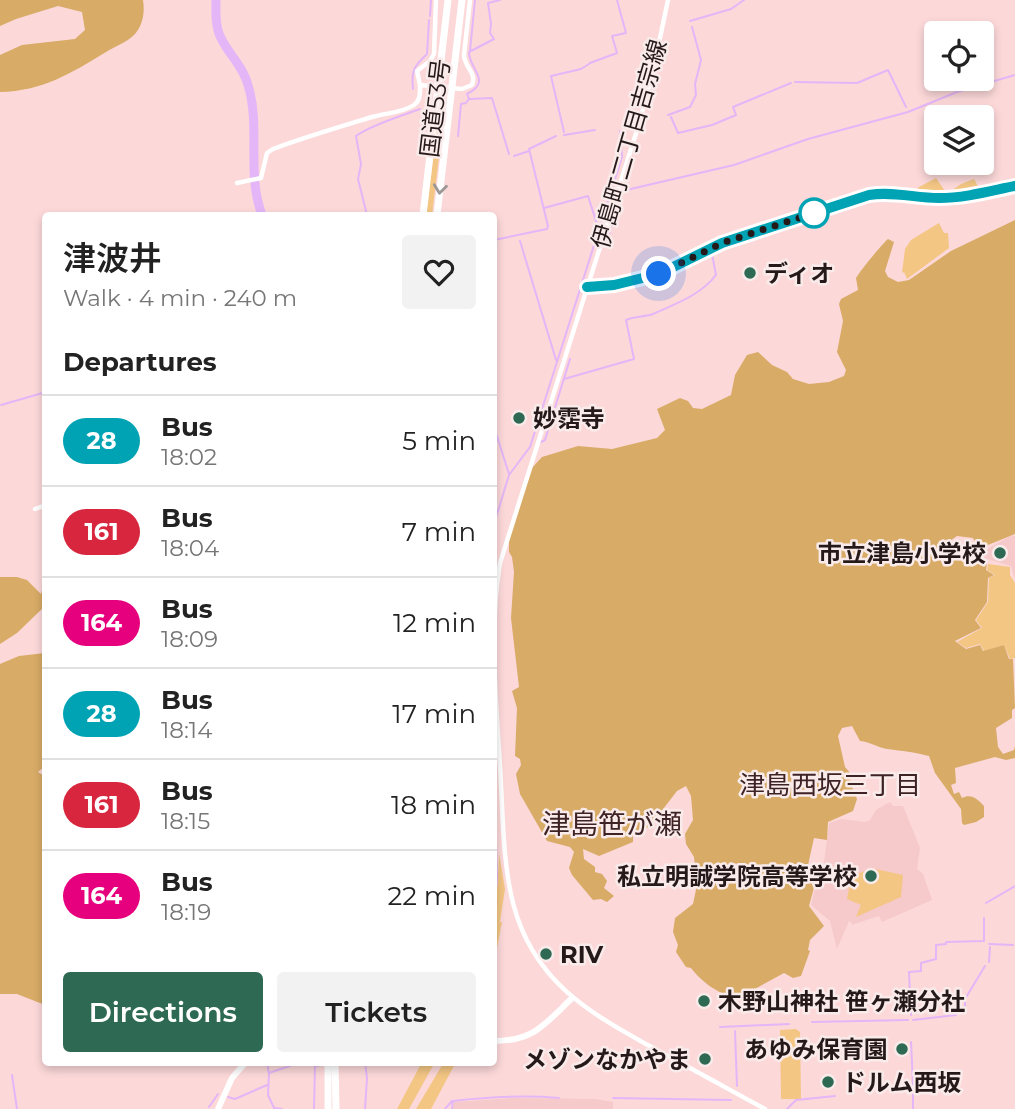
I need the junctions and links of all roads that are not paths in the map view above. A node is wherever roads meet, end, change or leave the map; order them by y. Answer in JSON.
{"nodes":[{"id":1,"x":436,"y":0,"type":"edge"},
{"id":2,"x":446,"y":0,"type":"edge"},
{"id":3,"x":462,"y":0,"type":"edge"},
{"id":4,"x":470,"y":0,"type":"edge"},
{"id":5,"x":668,"y":0,"type":"edge"},
{"id":6,"x":420,"y":85,"type":"junction"},
{"id":7,"x":438,"y":87,"type":"junction"},
{"id":8,"x":451,"y":89,"type":"junction"},
{"id":9,"x":237,"y":183,"type":"dead end"},
{"id":10,"x":1015,"y":186,"type":"edge"},
{"id":11,"x":423,"y":212,"type":"edge"},
{"id":12,"x":436,"y":212,"type":"edge"},
{"id":13,"x":587,"y":287,"type":"junction"},
{"id":14,"x":42,"y":506,"type":"edge"},
{"id":15,"x":35,"y":509,"type":"dead end"},
{"id":16,"x":497,"y":582,"type":"edge"},
{"id":17,"x":497,"y":694,"type":"edge"},
{"id":18,"x":572,"y":998,"type":"junction"},
{"id":19,"x":497,"y":1041,"type":"edge"},
{"id":20,"x":242,"y":1066,"type":"edge"},
{"id":21,"x":328,"y":1066,"type":"edge"},
{"id":22,"x":335,"y":1066,"type":"edge"},
{"id":23,"x":218,"y":1109,"type":"edge"},
{"id":24,"x":328,"y":1109,"type":"edge"},
{"id":25,"x":336,"y":1109,"type":"edge"},
{"id":26,"x":765,"y":1109,"type":"edge"}],
"edges":[{"from":1,"to":6,"type":"street"},
{"from":2,"to":7,"type":"highway","name":"国道53号"},
{"from":3,"to":8,"type":"highway","name":"国道53号"},
{"from":4,"to":8,"type":"street"},
{"from":5,"to":13,"type":"street","name":"伊島町二丁目吉宗線"},
{"from":6,"to":7,"type":"street"},
{"from":6,"to":9,"type":"street"},
{"from":7,"to":8,"type":"street"},
{"from":7,"to":11,"type":"highway","name":"国道53号"},
{"from":8,"to":12,"type":"highway","name":"国道53号","one_way":true},
{"from":10,"to":13,"type":"street"},
{"from":13,"to":16,"type":"street","name":"伊島町二丁目吉宗線"},
{"from":14,"to":15,"type":"street"},
{"from":17,"to":18,"type":"street","name":"伊島町二丁目吉宗線"},
{"from":18,"to":19,"type":"main road"},
{"from":18,"to":26,"type":"street","name":"伊島町二丁目吉宗線"},
{"from":20,"to":23,"type":"main road"},
{"from":21,"to":24,"type":"highway"},
{"from":22,"to":25,"type":"highway"}]}
